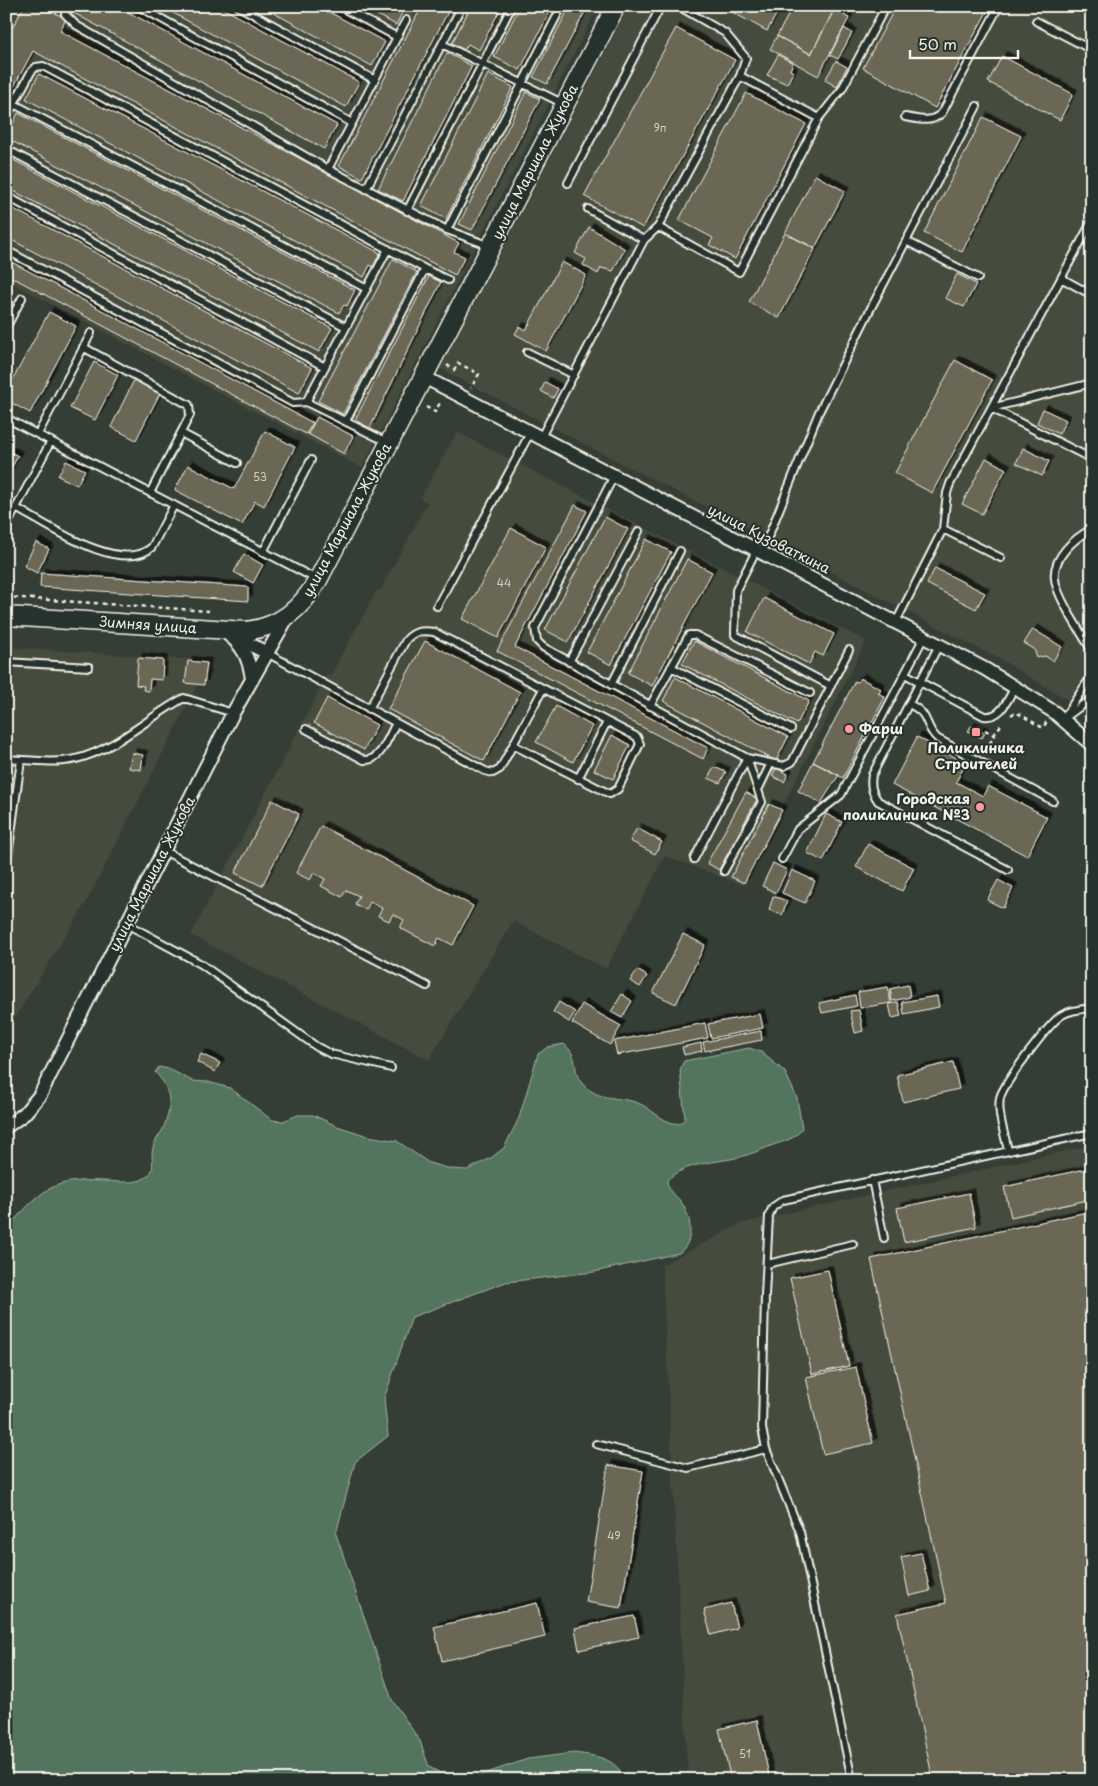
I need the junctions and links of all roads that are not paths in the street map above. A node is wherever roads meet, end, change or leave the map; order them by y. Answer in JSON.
{"nodes":[{"id":1,"x":64,"y":6,"type":"edge"},
{"id":2,"x":138,"y":6,"type":"edge"},
{"id":3,"x":238,"y":6,"type":"edge"},
{"id":4,"x":339,"y":6,"type":"edge"},
{"id":5,"x":462,"y":6,"type":"edge"},
{"id":6,"x":512,"y":6,"type":"edge"},
{"id":7,"x":562,"y":6,"type":"edge"},
{"id":8,"x":616,"y":6,"type":"edge"},
{"id":9,"x":661,"y":6,"type":"edge"},
{"id":10,"x":678,"y":6,"type":"edge"},
{"id":11,"x":886,"y":6,"type":"edge"},
{"id":12,"x":999,"y":6,"type":"edge"},
{"id":13,"x":406,"y":20,"type":"dead end"},
{"id":14,"x":1036,"y":21,"type":"dead end"},
{"id":15,"x":397,"y":37,"type":"junction"},
{"id":16,"x":442,"y":44,"type":"junction"},
{"id":17,"x":1092,"y":50,"type":"edge"},
{"id":18,"x":482,"y":62,"type":"junction"},
{"id":19,"x":740,"y":76,"type":"junction"},
{"id":20,"x":375,"y":80,"type":"junction"},
{"id":21,"x":522,"y":82,"type":"junction"},
{"id":22,"x":14,"y":104,"type":"junction"},
{"id":23,"x":565,"y":105,"type":"junction"},
{"id":24,"x":977,"y":106,"type":"dead end"},
{"id":25,"x":905,"y":117,"type":"dead end"},
{"id":26,"x":6,"y":118,"type":"edge"},
{"id":27,"x":819,"y":118,"type":"junction"},
{"id":28,"x":352,"y":123,"type":"junction"},
{"id":29,"x":6,"y":149,"type":"edge"},
{"id":30,"x":328,"y":169,"type":"junction"},
{"id":31,"x":568,"y":183,"type":"dead end"},
{"id":32,"x":366,"y":189,"type":"junction"},
{"id":33,"x":6,"y":196,"type":"edge"},
{"id":34,"x":588,"y":209,"type":"dead end"},
{"id":35,"x":407,"y":211,"type":"junction"},
{"id":36,"x":1091,"y":224,"type":"edge"},
{"id":37,"x":658,"y":227,"type":"junction"},
{"id":38,"x":447,"y":230,"type":"junction"},
{"id":39,"x":644,"y":240,"type":"junction"},
{"id":40,"x":906,"y":241,"type":"junction"},
{"id":41,"x":492,"y":246,"type":"junction"},
{"id":42,"x":388,"y":249,"type":"junction"},
{"id":43,"x":6,"y":250,"type":"edge"},
{"id":44,"x":425,"y":269,"type":"junction"},
{"id":45,"x":978,"y":278,"type":"dead end"},
{"id":46,"x":1061,"y":278,"type":"junction"},
{"id":47,"x":448,"y":280,"type":"dead end"},
{"id":48,"x":367,"y":289,"type":"junction"},
{"id":49,"x":1092,"y":295,"type":"edge"},
{"id":50,"x":22,"y":298,"type":"dead end"},
{"id":51,"x":346,"y":327,"type":"junction"},
{"id":52,"x":6,"y":328,"type":"edge"},
{"id":53,"x":91,"y":333,"type":"dead end"},
{"id":54,"x":83,"y":347,"type":"junction"},
{"id":55,"x":527,"y":352,"type":"dead end"},
{"id":56,"x":325,"y":367,"type":"junction"},
{"id":57,"x":574,"y":375,"type":"junction"},
{"id":58,"x":422,"y":376,"type":"junction"},
{"id":59,"x":1092,"y":383,"type":"edge"},
{"id":60,"x":306,"y":402,"type":"junction"},
{"id":61,"x":991,"y":408,"type":"junction"},
{"id":62,"x":6,"y":418,"type":"edge"},
{"id":63,"x":346,"y":421,"type":"junction"},
{"id":64,"x":181,"y":433,"type":"junction"},
{"id":65,"x":38,"y":434,"type":"junction"},
{"id":66,"x":535,"y":436,"type":"junction"},
{"id":67,"x":51,"y":441,"type":"junction"},
{"id":68,"x":388,"y":443,"type":"junction"},
{"id":69,"x":1092,"y":459,"type":"edge"},
{"id":70,"x":311,"y":460,"type":"dead end"},
{"id":71,"x":237,"y":463,"type":"dead end"},
{"id":72,"x":614,"y":476,"type":"junction"},
{"id":73,"x":150,"y":493,"type":"junction"},
{"id":74,"x":174,"y":505,"type":"junction"},
{"id":75,"x":16,"y":508,"type":"junction"},
{"id":76,"x":6,"y":527,"type":"edge"},
{"id":77,"x":944,"y":529,"type":"junction"},
{"id":78,"x":1092,"y":529,"type":"edge"},
{"id":79,"x":639,"y":531,"type":"dead end"},
{"id":80,"x":760,"y":550,"type":"junction"},
{"id":81,"x":680,"y":551,"type":"dead end"},
{"id":82,"x":263,"y":552,"type":"junction"},
{"id":83,"x":1001,"y":558,"type":"dead end"},
{"id":84,"x":318,"y":580,"type":"junction"},
{"id":85,"x":437,"y":606,"type":"dead end"},
{"id":86,"x":6,"y":616,"type":"edge"},
{"id":87,"x":286,"y":618,"type":"junction"},
{"id":88,"x":896,"y":622,"type":"junction"},
{"id":89,"x":223,"y":630,"type":"junction"},
{"id":90,"x":924,"y":637,"type":"junction"},
{"id":91,"x":939,"y":645,"type":"junction"},
{"id":92,"x":849,"y":650,"type":"dead end"},
{"id":93,"x":1092,"y":651,"type":"edge"},
{"id":94,"x":267,"y":653,"type":"junction"},
{"id":95,"x":6,"y":662,"type":"edge"},
{"id":96,"x":569,"y":662,"type":"junction"},
{"id":97,"x":89,"y":668,"type":"dead end"},
{"id":98,"x":671,"y":668,"type":"junction"},
{"id":99,"x":905,"y":674,"type":"junction"},
{"id":100,"x":1092,"y":675,"type":"edge"},
{"id":101,"x":252,"y":679,"type":"junction"},
{"id":102,"x":921,"y":682,"type":"junction"},
{"id":103,"x":611,"y":685,"type":"junction"},
{"id":104,"x":831,"y":686,"type":"junction"},
{"id":105,"x":1015,"y":687,"type":"junction"},
{"id":106,"x":543,"y":689,"type":"junction"},
{"id":107,"x":810,"y":693,"type":"dead end"},
{"id":108,"x":1092,"y":698,"type":"edge"},
{"id":109,"x":909,"y":704,"type":"junction"},
{"id":110,"x":650,"y":706,"type":"junction"},
{"id":111,"x":369,"y":708,"type":"junction"},
{"id":112,"x":233,"y":713,"type":"junction"},
{"id":113,"x":1059,"y":715,"type":"junction"},
{"id":114,"x":607,"y":722,"type":"junction"},
{"id":115,"x":396,"y":723,"type":"junction"},
{"id":116,"x":306,"y":729,"type":"dead end"},
{"id":117,"x":791,"y":729,"type":"dead end"},
{"id":118,"x":513,"y":745,"type":"junction"},
{"id":119,"x":1092,"y":745,"type":"edge"},
{"id":120,"x":747,"y":758,"type":"junction"},
{"id":121,"x":6,"y":760,"type":"edge"},
{"id":122,"x":21,"y":760,"type":"junction"},
{"id":123,"x":770,"y":764,"type":"junction"},
{"id":124,"x":578,"y":779,"type":"junction"},
{"id":125,"x":759,"y":788,"type":"junction"},
{"id":126,"x":1052,"y":800,"type":"dead end"},
{"id":127,"x":164,"y":851,"type":"junction"},
{"id":128,"x":694,"y":859,"type":"dead end"},
{"id":129,"x":782,"y":859,"type":"dead end"},
{"id":130,"x":6,"y":870,"type":"edge"},
{"id":131,"x":1008,"y":870,"type":"dead end"},
{"id":132,"x":724,"y":871,"type":"dead end"},
{"id":133,"x":127,"y":924,"type":"junction"},
{"id":134,"x":427,"y":986,"type":"dead end"},
{"id":135,"x":1092,"y":1008,"type":"edge"},
{"id":136,"x":391,"y":1068,"type":"dead end"},
{"id":137,"x":6,"y":1127,"type":"edge"},
{"id":138,"x":1092,"y":1133,"type":"edge"},
{"id":139,"x":1008,"y":1151,"type":"junction"},
{"id":140,"x":872,"y":1180,"type":"junction"},
{"id":141,"x":884,"y":1238,"type":"dead end"},
{"id":142,"x":853,"y":1244,"type":"dead end"},
{"id":143,"x":767,"y":1264,"type":"junction"},
{"id":144,"x":596,"y":1444,"type":"dead end"},
{"id":145,"x":766,"y":1449,"type":"junction"},
{"id":146,"x":852,"y":1780,"type":"edge"}],
"edges":[{"from":1,"to":30,"type":"lane"},
{"from":2,"to":28,"type":"lane"},
{"from":3,"to":20,"type":"lane"},
{"from":4,"to":15,"type":"lane"},
{"from":5,"to":16,"type":"lane"},
{"from":6,"to":18,"type":"lane"},
{"from":7,"to":21,"type":"lane"},
{"from":8,"to":23,"type":"main road","name":"улица Маршала Жукова"},
{"from":9,"to":31,"type":"lane"},
{"from":10,"to":19,"type":"lane"},
{"from":11,"to":27,"type":"lane"},
{"from":12,"to":25,"type":"lane"},
{"from":13,"to":15,"type":"lane"},
{"from":14,"to":17,"type":"lane"},
{"from":15,"to":20,"type":"lane"},
{"from":16,"to":18,"type":"lane"},
{"from":16,"to":32,"type":"lane"},
{"from":18,"to":21,"type":"lane"},
{"from":18,"to":35,"type":"lane"},
{"from":19,"to":27,"type":"lane"},
{"from":19,"to":37,"type":"lane"},
{"from":20,"to":28,"type":"lane"},
{"from":21,"to":23,"type":"lane"},
{"from":21,"to":38,"type":"lane"},
{"from":22,"to":26,"type":"lane"},
{"from":22,"to":42,"type":"lane"},
{"from":22,"to":48,"type":"lane"},
{"from":23,"to":41,"type":"main road","name":"улица Маршала Жукова"},
{"from":24,"to":40,"type":"lane"},
{"from":27,"to":37,"type":"lane"},
{"from":28,"to":30,"type":"lane"},
{"from":29,"to":51,"type":"lane"},
{"from":30,"to":32,"type":"lane"},
{"from":32,"to":35,"type":"lane"},
{"from":33,"to":56,"type":"lane"},
{"from":34,"to":39,"type":"lane"},
{"from":35,"to":38,"type":"lane"},
{"from":36,"to":46,"type":"lane"},
{"from":37,"to":39,"type":"lane"},
{"from":38,"to":41,"type":"lane"},
{"from":39,"to":57,"type":"lane"},
{"from":40,"to":45,"type":"lane"},
{"from":40,"to":80,"type":"lane"},
{"from":41,"to":58,"type":"main road","name":"улица Маршала Жукова"},
{"from":42,"to":44,"type":"lane"},
{"from":42,"to":48,"type":"lane"},
{"from":43,"to":60,"type":"lane"},
{"from":44,"to":47,"type":"lane"},
{"from":44,"to":63,"type":"lane"},
{"from":46,"to":49,"type":"lane"},
{"from":46,"to":61,"type":"lane"},
{"from":48,"to":51,"type":"lane"},
{"from":50,"to":52,"type":"lane"},
{"from":51,"to":56,"type":"lane"},
{"from":53,"to":54,"type":"lane"},
{"from":54,"to":64,"type":"lane"},
{"from":54,"to":65,"type":"lane"},
{"from":55,"to":57,"type":"lane"},
{"from":56,"to":60,"type":"lane"},
{"from":57,"to":66,"type":"lane"},
{"from":58,"to":66,"type":"street","name":"улица Кузоваткина"},
{"from":58,"to":68,"type":"main road","name":"улица Маршала Жукова"},
{"from":59,"to":61,"type":"lane"},
{"from":60,"to":63,"type":"lane"},
{"from":61,"to":69,"type":"lane"},
{"from":61,"to":77,"type":"lane"},
{"from":62,"to":65,"type":"lane"},
{"from":63,"to":68,"type":"lane"},
{"from":64,"to":71,"type":"lane"},
{"from":64,"to":73,"type":"lane"},
{"from":65,"to":67,"type":"lane"},
{"from":66,"to":72,"type":"street","name":"улица Кузоваткина"},
{"from":66,"to":85,"type":"lane"},
{"from":67,"to":73,"type":"lane"},
{"from":67,"to":75,"type":"lane"},
{"from":68,"to":84,"type":"main road","name":"улица Маршала Жукова"},
{"from":70,"to":82,"type":"lane"},
{"from":72,"to":80,"type":"street","name":"улица Кузоваткина"},
{"from":72,"to":96,"type":"lane"},
{"from":73,"to":74,"type":"lane"},
{"from":74,"to":75,"type":"lane"},
{"from":74,"to":82,"type":"lane"},
{"from":75,"to":76,"type":"lane"},
{"from":77,"to":83,"type":"lane"},
{"from":77,"to":88,"type":"lane"},
{"from":78,"to":93,"type":"lane"},
{"from":79,"to":96,"type":"lane"},
{"from":80,"to":88,"type":"street","name":"улица Кузоваткина"},
{"from":80,"to":104,"type":"lane"},
{"from":81,"to":103,"type":"lane"},
{"from":82,"to":84,"type":"lane"},
{"from":84,"to":87,"type":"main road","name":"улица Маршала Жукова"},
{"from":86,"to":89,"type":"main road","name":"Зимняя улица"},
{"from":87,"to":89,"type":"main road","name":"Зимняя улица"},
{"from":87,"to":94,"type":"street","name":"улица Маршала Жукова"},
{"from":88,"to":90,"type":"street","name":"улица Кузоваткина"},
{"from":89,"to":94,"type":"street"},
{"from":89,"to":101,"type":"street"},
{"from":90,"to":91,"type":"street","name":"улица Кузоваткина"},
{"from":90,"to":99,"type":"lane"},
{"from":91,"to":102,"type":"lane"},
{"from":91,"to":105,"type":"street","name":"улица Кузоваткина"},
{"from":92,"to":104,"type":"lane"},
{"from":94,"to":101,"type":"street","name":"улица Маршала Жукова"},
{"from":94,"to":111,"type":"lane"},
{"from":95,"to":97,"type":"lane"},
{"from":96,"to":103,"type":"lane"},
{"from":98,"to":107,"type":"lane"},
{"from":98,"to":110,"type":"lane"},
{"from":98,"to":117,"type":"lane"},
{"from":99,"to":102,"type":"lane"},
{"from":99,"to":129,"type":"lane"},
{"from":100,"to":113,"type":"lane"},
{"from":101,"to":112,"type":"street","name":"улица Маршала Жукова"},
{"from":102,"to":105,"type":"lane"},
{"from":102,"to":109,"type":"lane"},
{"from":103,"to":110,"type":"lane"},
{"from":104,"to":123,"type":"lane"},
{"from":105,"to":113,"type":"street","name":"улица Кузоваткина"},
{"from":106,"to":111,"type":"lane"},
{"from":106,"to":114,"type":"lane"},
{"from":106,"to":118,"type":"lane"},
{"from":108,"to":113,"type":"lane"},
{"from":109,"to":126,"type":"lane"},
{"from":109,"to":131,"type":"lane"},
{"from":110,"to":120,"type":"lane"},
{"from":111,"to":115,"type":"lane"},
{"from":112,"to":122,"type":"lane"},
{"from":112,"to":127,"type":"street","name":"улица Маршала Жукова"},
{"from":113,"to":119,"type":"street","name":"улица Кузоваткина"},
{"from":114,"to":124,"type":"lane"},
{"from":114,"to":124,"type":"lane"},
{"from":115,"to":116,"type":"lane"},
{"from":115,"to":118,"type":"lane"},
{"from":118,"to":124,"type":"lane"},
{"from":120,"to":123,"type":"lane"},
{"from":120,"to":125,"type":"lane"},
{"from":120,"to":128,"type":"lane"},
{"from":121,"to":122,"type":"lane"},
{"from":122,"to":130,"type":"lane"},
{"from":123,"to":125,"type":"lane"},
{"from":125,"to":132,"type":"lane"},
{"from":127,"to":133,"type":"street","name":"улица Маршала Жукова"},
{"from":127,"to":134,"type":"lane"},
{"from":133,"to":136,"type":"lane"},
{"from":133,"to":137,"type":"street","name":"улица Маршала Жукова"},
{"from":135,"to":139,"type":"lane"},
{"from":138,"to":139,"type":"lane"},
{"from":139,"to":140,"type":"lane"},
{"from":140,"to":141,"type":"lane"},
{"from":140,"to":143,"type":"lane"},
{"from":142,"to":143,"type":"lane"},
{"from":143,"to":145,"type":"lane"},
{"from":144,"to":145,"type":"lane"},
{"from":145,"to":146,"type":"lane"}]}
